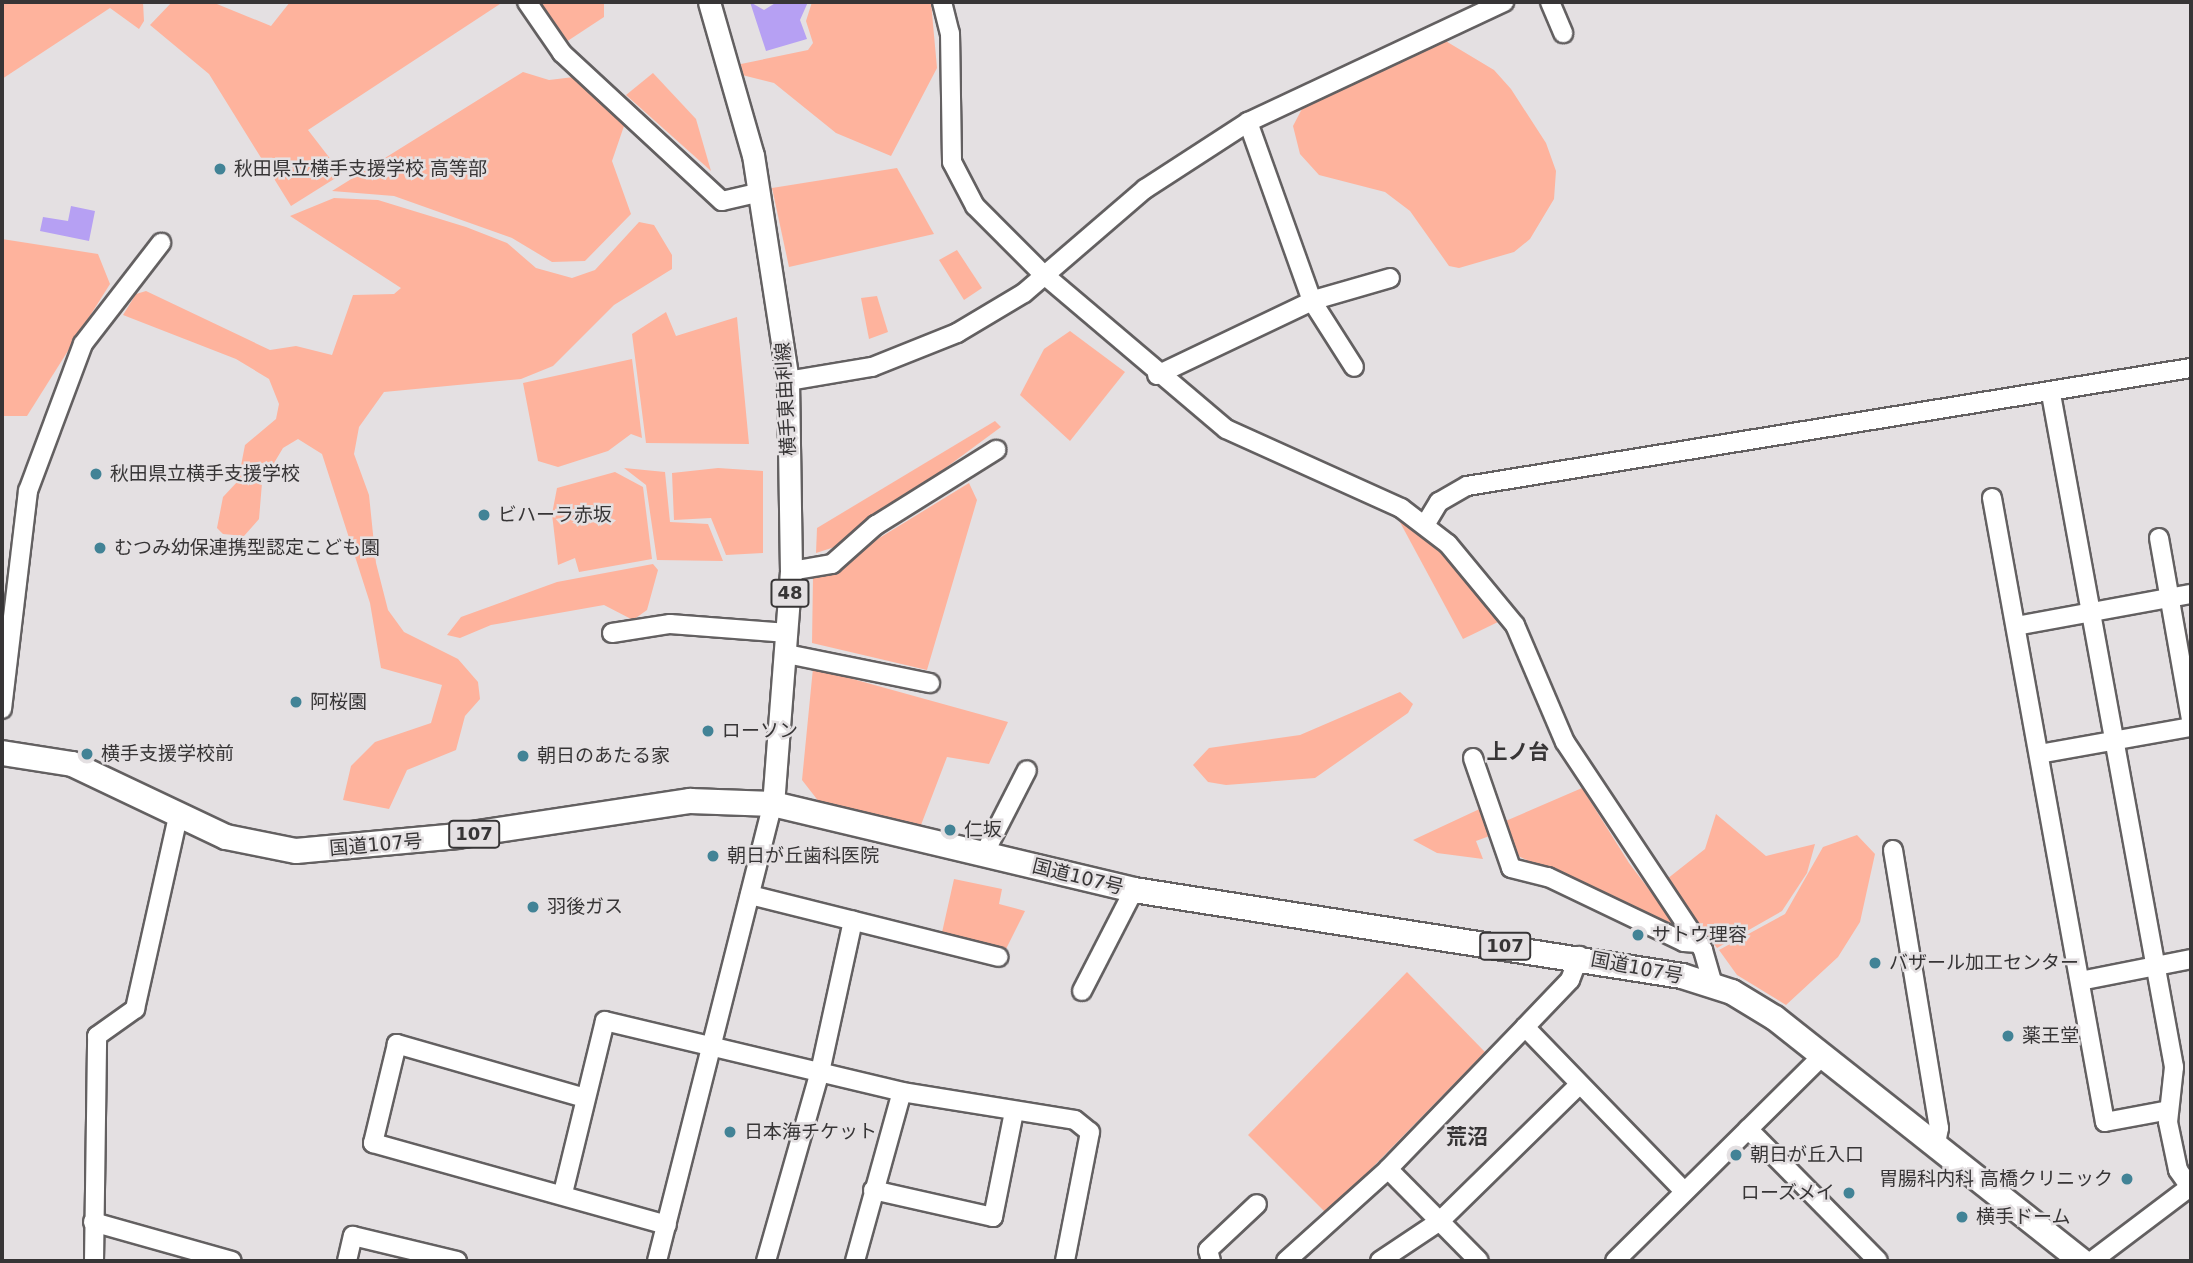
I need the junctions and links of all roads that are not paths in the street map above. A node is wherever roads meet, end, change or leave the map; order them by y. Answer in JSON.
{"nodes":[{"id":1,"x":527,"y":2,"type":"edge"},
{"id":2,"x":709,"y":2,"type":"edge"},
{"id":3,"x":942,"y":2,"type":"edge"},
{"id":4,"x":1504,"y":2,"type":"edge"},
{"id":5,"x":1550,"y":2,"type":"edge"},
{"id":6,"x":1563,"y":33,"type":"dead end"},
{"id":7,"x":1248,"y":121,"type":"junction"},
{"id":8,"x":760,"y":192,"type":"junction"},
{"id":9,"x":160,"y":243,"type":"dead end"},
{"id":10,"x":1042,"y":273,"type":"junction"},
{"id":11,"x":1390,"y":278,"type":"dead end"},
{"id":12,"x":1312,"y":301,"type":"junction"},
{"id":13,"x":1354,"y":367,"type":"dead end"},
{"id":14,"x":2191,"y":368,"type":"edge"},
{"id":15,"x":1157,"y":375,"type":"junction"},
{"id":16,"x":788,"y":381,"type":"junction"},
{"id":17,"x":2051,"y":394,"type":"junction"},
{"id":18,"x":996,"y":450,"type":"dead end"},
{"id":19,"x":1992,"y":498,"type":"dead end"},
{"id":20,"x":1425,"y":525,"type":"junction"},
{"id":21,"x":2159,"y":538,"type":"dead end"},
{"id":22,"x":791,"y":571,"type":"junction"},
{"id":23,"x":2191,"y":594,"type":"edge"},
{"id":24,"x":2170,"y":598,"type":"junction"},
{"id":25,"x":2091,"y":611,"type":"junction"},
{"id":26,"x":2016,"y":626,"type":"junction"},
{"id":27,"x":611,"y":633,"type":"dead end"},
{"id":28,"x":787,"y":643,"type":"junction"},
{"id":29,"x":930,"y":683,"type":"dead end"},
{"id":30,"x":2,"y":709,"type":"edge"},
{"id":31,"x":2191,"y":720,"type":"edge"},
{"id":32,"x":2191,"y":727,"type":"edge"},
{"id":33,"x":2114,"y":739,"type":"junction"},
{"id":34,"x":2,"y":752,"type":"edge"},
{"id":35,"x":2039,"y":754,"type":"junction"},
{"id":36,"x":1473,"y":758,"type":"dead end"},
{"id":37,"x":1027,"y":770,"type":"dead end"},
{"id":38,"x":773,"y":804,"type":"junction"},
{"id":39,"x":177,"y":817,"type":"junction"},
{"id":40,"x":1893,"y":850,"type":"dead end"},
{"id":41,"x":984,"y":854,"type":"junction"},
{"id":42,"x":1134,"y":890,"type":"junction"},
{"id":43,"x":750,"y":895,"type":"junction"},
{"id":44,"x":853,"y":921,"type":"junction"},
{"id":45,"x":1698,"y":943,"type":"junction"},
{"id":46,"x":1579,"y":956,"type":"junction"},
{"id":47,"x":998,"y":957,"type":"dead end"},
{"id":48,"x":2191,"y":959,"type":"edge"},
{"id":49,"x":2156,"y":966,"type":"junction"},
{"id":50,"x":2080,"y":981,"type":"junction"},
{"id":51,"x":1713,"y":985,"type":"junction"},
{"id":52,"x":1082,"y":991,"type":"dead end"},
{"id":53,"x":1525,"y":1027,"type":"junction"},
{"id":54,"x":710,"y":1046,"type":"junction"},
{"id":55,"x":1822,"y":1057,"type":"junction"},
{"id":56,"x":820,"y":1072,"type":"junction"},
{"id":57,"x":1579,"y":1085,"type":"junction"},
{"id":58,"x":902,"y":1092,"type":"junction"},
{"id":59,"x":585,"y":1098,"type":"junction"},
{"id":60,"x":2169,"y":1110,"type":"junction"},
{"id":61,"x":1014,"y":1112,"type":"junction"},
{"id":62,"x":1748,"y":1129,"type":"junction"},
{"id":63,"x":1936,"y":1143,"type":"junction"},
{"id":64,"x":1388,"y":1170,"type":"junction"},
{"id":65,"x":2191,"y":1186,"type":"edge"},
{"id":66,"x":873,"y":1190,"type":"junction"},
{"id":67,"x":1684,"y":1191,"type":"junction"},
{"id":68,"x":563,"y":1193,"type":"junction"},
{"id":69,"x":1257,"y":1204,"type":"dead end"},
{"id":70,"x":1440,"y":1221,"type":"junction"},
{"id":71,"x":93,"y":1222,"type":"junction"},
{"id":72,"x":667,"y":1225,"type":"junction"},
{"id":73,"x":94,"y":1261,"type":"edge"},
{"id":74,"x":232,"y":1261,"type":"edge"},
{"id":75,"x":347,"y":1261,"type":"edge"},
{"id":76,"x":457,"y":1261,"type":"edge"},
{"id":77,"x":657,"y":1261,"type":"edge"},
{"id":78,"x":766,"y":1261,"type":"edge"},
{"id":79,"x":855,"y":1261,"type":"edge"},
{"id":80,"x":1065,"y":1261,"type":"edge"},
{"id":81,"x":1211,"y":1261,"type":"edge"},
{"id":82,"x":1286,"y":1261,"type":"edge"},
{"id":83,"x":1380,"y":1261,"type":"edge"},
{"id":84,"x":1479,"y":1261,"type":"edge"},
{"id":85,"x":1615,"y":1261,"type":"edge"},
{"id":86,"x":1878,"y":1261,"type":"edge"},
{"id":87,"x":2082,"y":1261,"type":"edge"},
{"id":88,"x":2092,"y":1261,"type":"edge"}],
"edges":[{"from":1,"to":8,"type":"street"},
{"from":2,"to":8,"type":"main road","name":"横手東由利線","number":"48"},
{"from":3,"to":10,"type":"street"},
{"from":4,"to":7,"type":"street"},
{"from":5,"to":6,"type":"street"},
{"from":7,"to":10,"type":"street"},
{"from":7,"to":12,"type":"street"},
{"from":8,"to":16,"type":"main road","name":"横手東由利線","number":"48"},
{"from":9,"to":30,"type":"street"},
{"from":10,"to":15,"type":"street"},
{"from":10,"to":16,"type":"street"},
{"from":11,"to":12,"type":"street"},
{"from":12,"to":13,"type":"street"},
{"from":12,"to":15,"type":"street"},
{"from":14,"to":17,"type":"street"},
{"from":15,"to":20,"type":"street"},
{"from":16,"to":22,"type":"main road","name":"横手東由利線","number":"48"},
{"from":17,"to":20,"type":"street"},
{"from":17,"to":25,"type":"street"},
{"from":18,"to":22,"type":"street"},
{"from":19,"to":26,"type":"street"},
{"from":20,"to":45,"type":"street"},
{"from":21,"to":24,"type":"street"},
{"from":22,"to":28,"type":"main road","name":"横手東由利線","number":"48"},
{"from":23,"to":24,"type":"street"},
{"from":24,"to":25,"type":"street"},
{"from":24,"to":31,"type":"street"},
{"from":25,"to":26,"type":"street"},
{"from":25,"to":33,"type":"street"},
{"from":26,"to":35,"type":"street"},
{"from":27,"to":28,"type":"street"},
{"from":28,"to":29,"type":"street"},
{"from":28,"to":38,"type":"main road","name":"横手東由利線","number":"48"},
{"from":32,"to":33,"type":"street"},
{"from":33,"to":35,"type":"street"},
{"from":33,"to":49,"type":"street"},
{"from":34,"to":39,"type":"highway","name":"国道107号","number":"107"},
{"from":35,"to":50,"type":"street"},
{"from":36,"to":45,"type":"street"},
{"from":37,"to":41,"type":"street"},
{"from":38,"to":39,"type":"highway","name":"国道107号","number":"107"},
{"from":38,"to":41,"type":"highway","name":"国道107号","number":"107"},
{"from":38,"to":43,"type":"street"},
{"from":39,"to":71,"type":"street"},
{"from":40,"to":63,"type":"street"},
{"from":41,"to":42,"type":"highway","name":"国道107号","number":"107"},
{"from":42,"to":46,"type":"highway","name":"国道107号","number":"107"},
{"from":42,"to":52,"type":"street"},
{"from":43,"to":44,"type":"street"},
{"from":43,"to":54,"type":"street"},
{"from":44,"to":47,"type":"street"},
{"from":44,"to":56,"type":"street"},
{"from":45,"to":51,"type":"street"},
{"from":46,"to":51,"type":"highway","name":"国道107号","number":"107"},
{"from":46,"to":53,"type":"street"},
{"from":48,"to":49,"type":"street"},
{"from":49,"to":50,"type":"street"},
{"from":49,"to":60,"type":"street"},
{"from":50,"to":60,"type":"street"},
{"from":51,"to":55,"type":"highway","name":"国道107号","number":"107"},
{"from":53,"to":57,"type":"street"},
{"from":53,"to":64,"type":"street"},
{"from":54,"to":56,"type":"street"},
{"from":54,"to":59,"type":"street"},
{"from":54,"to":72,"type":"street"},
{"from":55,"to":62,"type":"street"},
{"from":55,"to":63,"type":"highway","name":"国道107号","number":"107"},
{"from":56,"to":58,"type":"street"},
{"from":56,"to":78,"type":"street"},
{"from":57,"to":67,"type":"street"},
{"from":57,"to":70,"type":"street"},
{"from":58,"to":61,"type":"street"},
{"from":58,"to":66,"type":"street"},
{"from":59,"to":68,"type":"street"},
{"from":59,"to":68,"type":"street"},
{"from":60,"to":65,"type":"street"},
{"from":61,"to":66,"type":"street"},
{"from":61,"to":80,"type":"street"},
{"from":62,"to":67,"type":"street"},
{"from":62,"to":86,"type":"street"},
{"from":63,"to":87,"type":"highway","name":"国道107号","number":"107"},
{"from":64,"to":70,"type":"street"},
{"from":64,"to":82,"type":"street"},
{"from":65,"to":88,"type":"street"},
{"from":66,"to":79,"type":"street"},
{"from":67,"to":85,"type":"street"},
{"from":68,"to":72,"type":"street"},
{"from":69,"to":81,"type":"street"},
{"from":70,"to":83,"type":"street"},
{"from":70,"to":84,"type":"street"},
{"from":71,"to":73,"type":"street"},
{"from":71,"to":74,"type":"street"},
{"from":72,"to":77,"type":"street"},
{"from":75,"to":76,"type":"street"}]}
